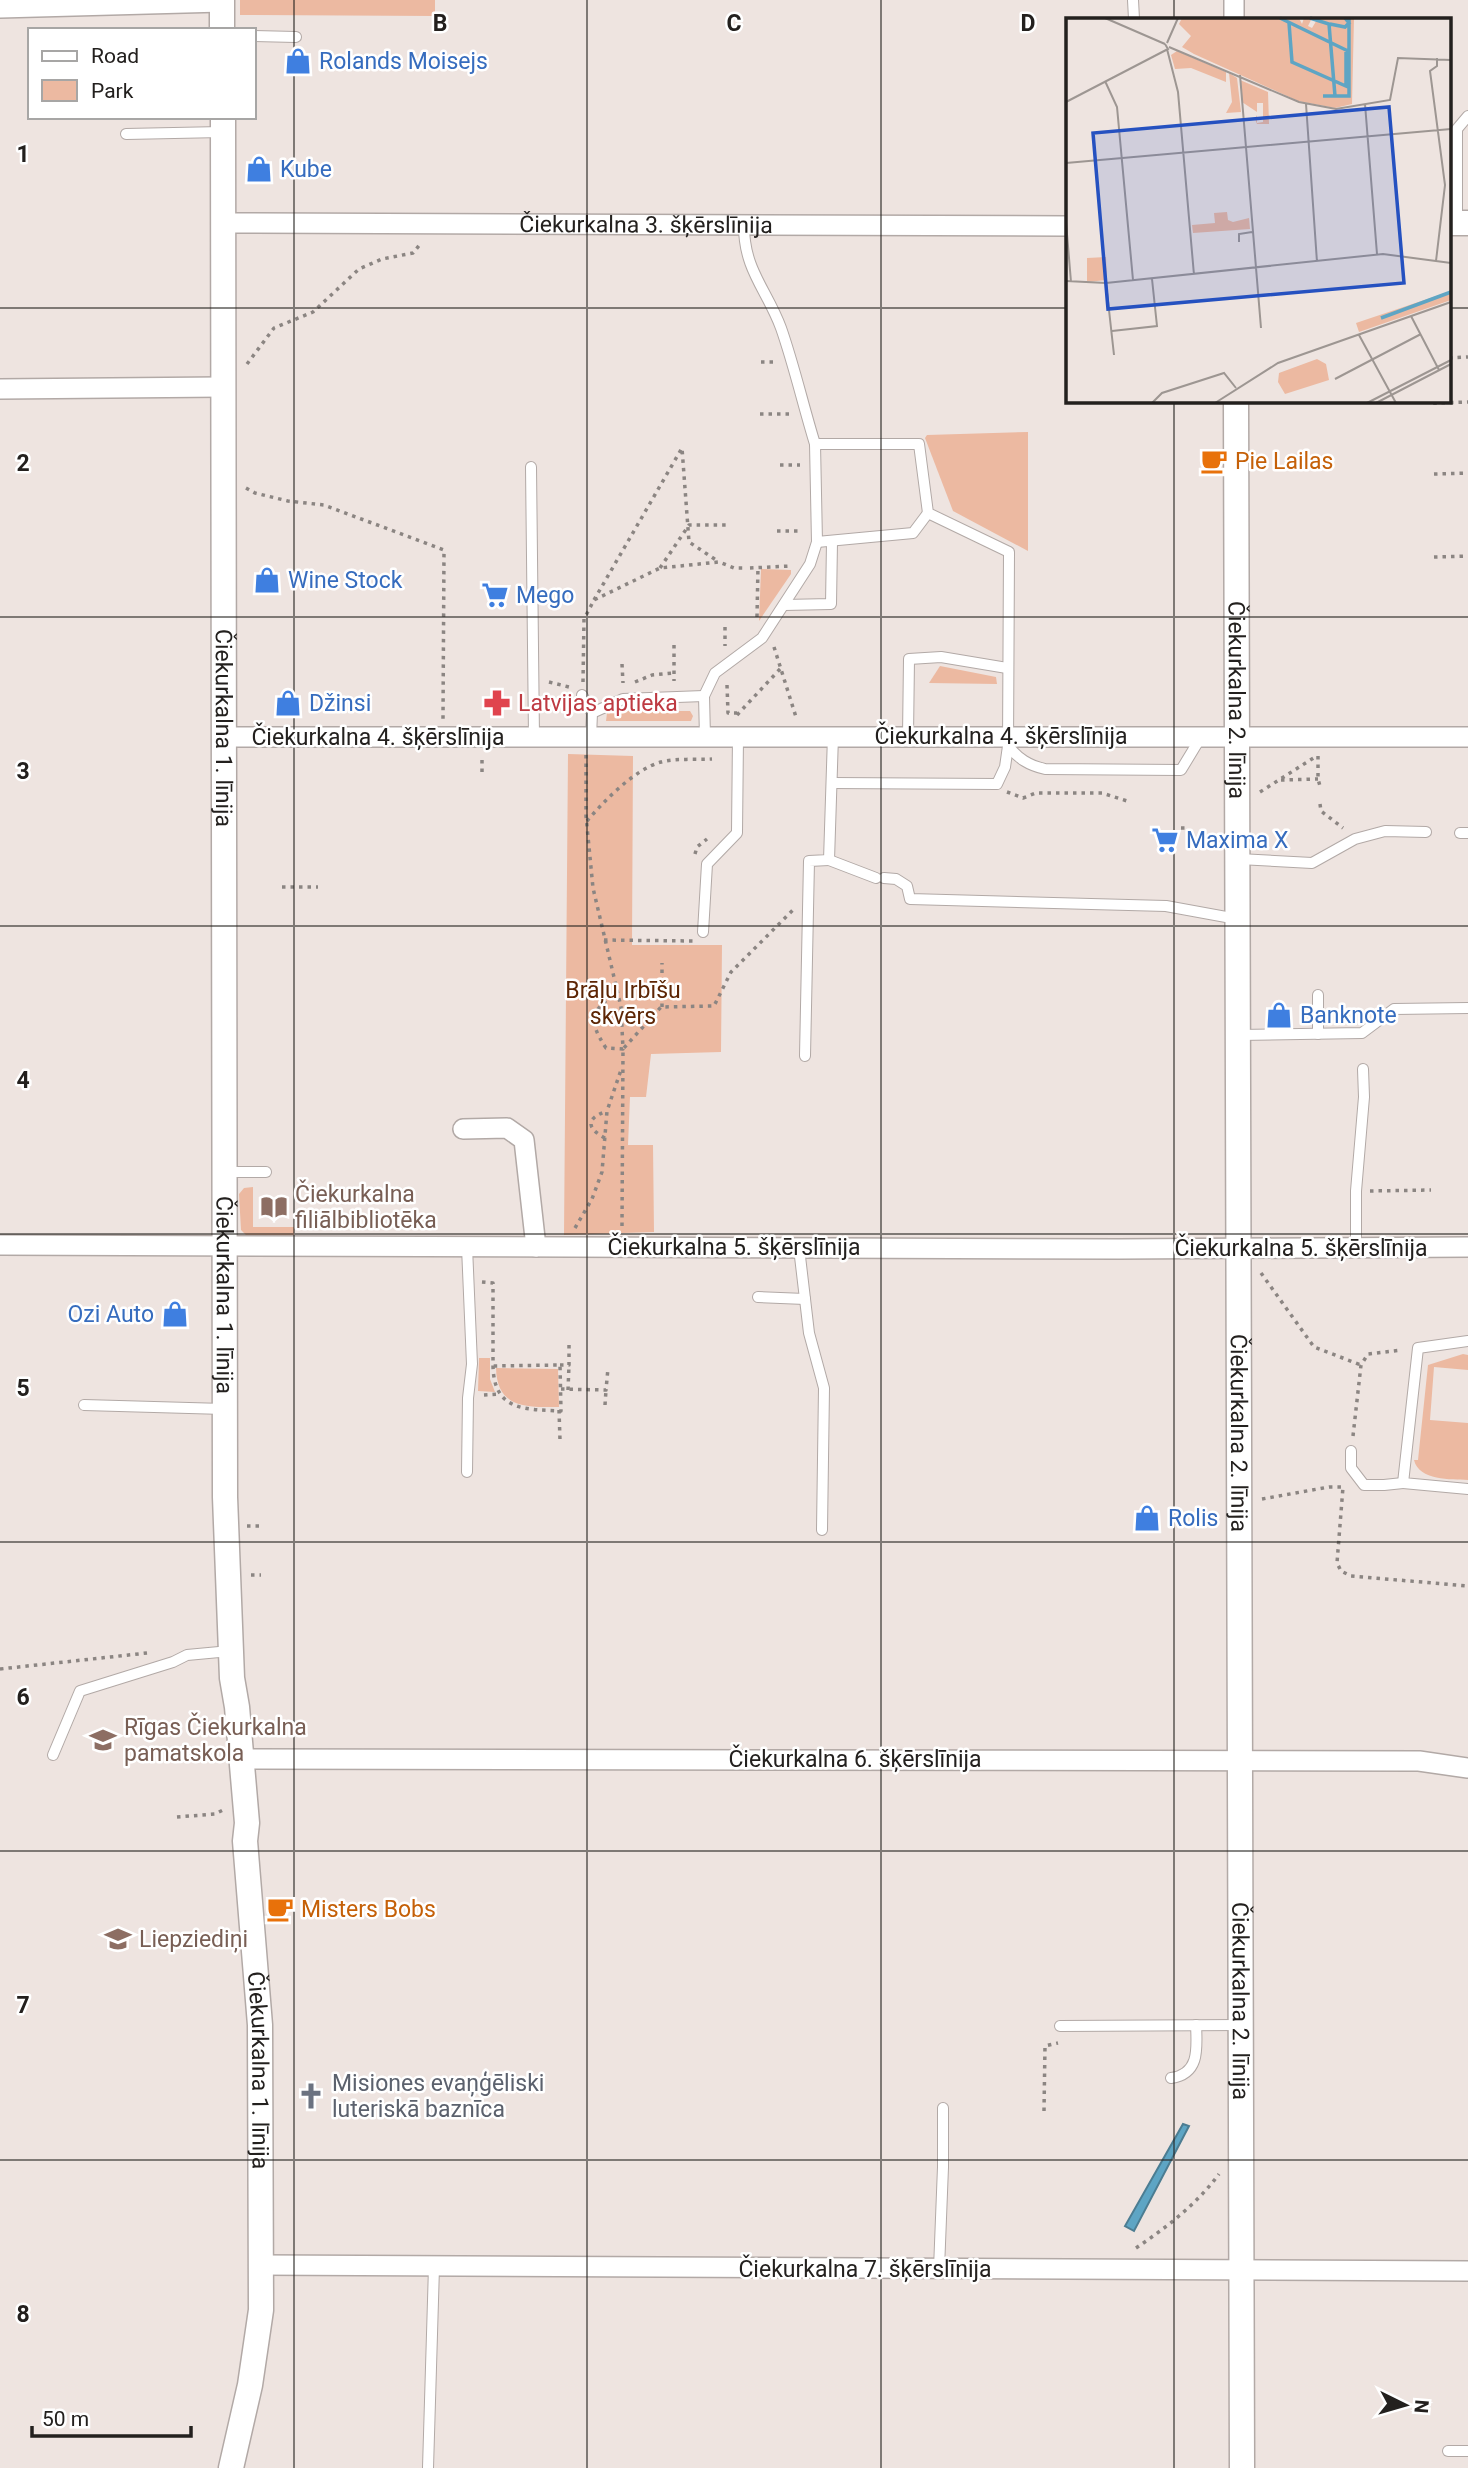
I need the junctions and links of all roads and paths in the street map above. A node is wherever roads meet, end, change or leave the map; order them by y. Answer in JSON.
{"nodes":[{"id":1,"x":1133,"y":0,"type":"edge"},
{"id":2,"x":1234,"y":0,"type":"edge"},
{"id":3,"x":222,"y":1,"type":"edge"},
{"id":4,"x":0,"y":8,"type":"edge"},
{"id":5,"x":1134,"y":18,"type":"edge"},
{"id":6,"x":1234,"y":18,"type":"edge"},
{"id":7,"x":222,"y":28,"type":"edge"},
{"id":8,"x":256,"y":36,"type":"edge"},
{"id":9,"x":296,"y":37,"type":"dead end"},
{"id":10,"x":1468,"y":116,"type":"edge"},
{"id":11,"x":223,"y":125,"type":"edge"},
{"id":12,"x":126,"y":134,"type":"dead end"},
{"id":13,"x":222,"y":223,"type":"junction"},
{"id":14,"x":433,"y":223,"type":"junction"},
{"id":15,"x":1458,"y":223,"type":"edge"},
{"id":16,"x":744,"y":226,"type":"junction"},
{"id":17,"x":1066,"y":226,"type":"edge"},
{"id":18,"x":1450,"y":358,"type":"edge"},
{"id":19,"x":1468,"y":358,"type":"edge"},
{"id":20,"x":761,"y":362,"type":"dead end"},
{"id":21,"x":774,"y":362,"type":"dead end"},
{"id":22,"x":231,"y":381,"type":"junction"},
{"id":23,"x":0,"y":388,"type":"edge"},
{"id":24,"x":1236,"y":402,"type":"edge"},
{"id":25,"x":1468,"y":402,"type":"edge"},
{"id":26,"x":1435,"y":405,"type":"dead end"},
{"id":27,"x":760,"y":414,"type":"dead end"},
{"id":28,"x":790,"y":414,"type":"dead end"},
{"id":29,"x":815,"y":444,"type":"junction"},
{"id":30,"x":780,"y":465,"type":"dead end"},
{"id":31,"x":800,"y":465,"type":"dead end"},
{"id":32,"x":531,"y":467,"type":"dead end"},
{"id":33,"x":1468,"y":473,"type":"edge"},
{"id":34,"x":1434,"y":474,"type":"dead end"},
{"id":35,"x":244,"y":487,"type":"dead end"},
{"id":36,"x":928,"y":513,"type":"junction"},
{"id":37,"x":689,"y":525,"type":"junction"},
{"id":38,"x":726,"y":525,"type":"dead end"},
{"id":39,"x":777,"y":531,"type":"dead end"},
{"id":40,"x":799,"y":531,"type":"dead end"},
{"id":41,"x":817,"y":542,"type":"junction"},
{"id":42,"x":832,"y":542,"type":"junction"},
{"id":43,"x":1468,"y":556,"type":"edge"},
{"id":44,"x":1434,"y":557,"type":"dead end"},
{"id":45,"x":719,"y":562,"type":"junction"},
{"id":46,"x":758,"y":566,"type":"junction"},
{"id":47,"x":808,"y":566,"type":"junction"},
{"id":48,"x":660,"y":568,"type":"junction"},
{"id":49,"x":594,"y":600,"type":"junction"},
{"id":50,"x":783,"y":605,"type":"junction"},
{"id":51,"x":768,"y":629,"type":"junction"},
{"id":52,"x":756,"y":642,"type":"junction"},
{"id":53,"x":674,"y":645,"type":"dead end"},
{"id":54,"x":780,"y":668,"type":"junction"},
{"id":55,"x":1007,"y":668,"type":"junction"},
{"id":56,"x":582,"y":695,"type":"joint"},
{"id":57,"x":704,"y":696,"type":"junction"},
{"id":58,"x":674,"y":697,"type":"junction"},
{"id":59,"x":592,"y":713,"type":"junction"},
{"id":60,"x":799,"y":726,"type":"dead end"},
{"id":61,"x":737,"y":728,"type":"junction"},
{"id":62,"x":443,"y":729,"type":"dead end"},
{"id":63,"x":908,"y":736,"type":"junction"},
{"id":64,"x":1202,"y":736,"type":"junction"},
{"id":65,"x":1238,"y":736,"type":"junction"},
{"id":66,"x":223,"y":737,"type":"junction"},
{"id":67,"x":534,"y":737,"type":"junction"},
{"id":68,"x":705,"y":737,"type":"junction"},
{"id":69,"x":833,"y":737,"type":"junction"},
{"id":70,"x":1468,"y":737,"type":"edge"},
{"id":71,"x":588,"y":741,"type":"junction"},
{"id":72,"x":1007,"y":741,"type":"junction"},
{"id":73,"x":1319,"y":746,"type":"junction"},
{"id":74,"x":724,"y":758,"type":"dead end"},
{"id":75,"x":1318,"y":779,"type":"junction"},
{"id":76,"x":1280,"y":780,"type":"junction"},
{"id":77,"x":832,"y":783,"type":"junction"},
{"id":78,"x":997,"y":784,"type":"junction"},
{"id":79,"x":1320,"y":786,"type":"dead end"},
{"id":80,"x":1238,"y":797,"type":"junction"},
{"id":81,"x":1127,"y":801,"type":"dead end"},
{"id":82,"x":1320,"y":804,"type":"dead end"},
{"id":83,"x":587,"y":822,"type":"junction"},
{"id":84,"x":1181,"y":828,"type":"dead end"},
{"id":85,"x":1189,"y":828,"type":"dead end"},
{"id":86,"x":1426,"y":832,"type":"dead end"},
{"id":87,"x":1355,"y":839,"type":"junction"},
{"id":88,"x":1238,"y":859,"type":"junction"},
{"id":89,"x":829,"y":860,"type":"junction"},
{"id":90,"x":282,"y":887,"type":"dead end"},
{"id":91,"x":318,"y":887,"type":"dead end"},
{"id":92,"x":808,"y":904,"type":"junction"},
{"id":93,"x":1238,"y":920,"type":"junction"},
{"id":94,"x":703,"y":932,"type":"dead end"},
{"id":95,"x":662,"y":963,"type":"dead end"},
{"id":96,"x":617,"y":992,"type":"junction"},
{"id":97,"x":1318,"y":995,"type":"dead end"},
{"id":98,"x":662,"y":1007,"type":"junction"},
{"id":99,"x":1468,"y":1007,"type":"edge"},
{"id":100,"x":1318,"y":1034,"type":"junction"},
{"id":101,"x":1239,"y":1035,"type":"junction"},
{"id":102,"x":623,"y":1049,"type":"junction"},
{"id":103,"x":805,"y":1056,"type":"dead end"},
{"id":104,"x":623,"y":1065,"type":"junction"},
{"id":105,"x":1363,"y":1069,"type":"dead end"},
{"id":106,"x":607,"y":1111,"type":"junction"},
{"id":107,"x":463,"y":1129,"type":"dead end"},
{"id":108,"x":605,"y":1139,"type":"junction"},
{"id":109,"x":223,"y":1172,"type":"junction"},
{"id":110,"x":265,"y":1172,"type":"dead end"},
{"id":111,"x":1431,"y":1190,"type":"dead end"},
{"id":112,"x":1356,"y":1191,"type":"junction"},
{"id":113,"x":575,"y":1227,"type":"dead end"},
{"id":114,"x":0,"y":1245,"type":"edge"},
{"id":115,"x":224,"y":1246,"type":"junction"},
{"id":116,"x":472,"y":1247,"type":"junction"},
{"id":117,"x":536,"y":1247,"type":"junction"},
{"id":118,"x":622,"y":1247,"type":"junction"},
{"id":119,"x":1468,"y":1247,"type":"edge"},
{"id":120,"x":799,"y":1248,"type":"junction"},
{"id":121,"x":1356,"y":1248,"type":"junction"},
{"id":122,"x":1238,"y":1249,"type":"junction"},
{"id":123,"x":758,"y":1297,"type":"dead end"},
{"id":124,"x":805,"y":1299,"type":"junction"},
{"id":125,"x":569,"y":1340,"type":"dead end"},
{"id":126,"x":1468,"y":1341,"type":"edge"},
{"id":127,"x":1418,"y":1348,"type":"junction"},
{"id":128,"x":569,"y":1365,"type":"junction"},
{"id":129,"x":493,"y":1366,"type":"junction"},
{"id":130,"x":561,"y":1366,"type":"junction"},
{"id":131,"x":1361,"y":1366,"type":"junction"},
{"id":132,"x":608,"y":1368,"type":"dead end"},
{"id":133,"x":561,"y":1389,"type":"junction"},
{"id":134,"x":568,"y":1390,"type":"junction"},
{"id":135,"x":606,"y":1390,"type":"junction"},
{"id":136,"x":84,"y":1405,"type":"dead end"},
{"id":137,"x":605,"y":1405,"type":"dead end"},
{"id":138,"x":224,"y":1409,"type":"junction"},
{"id":139,"x":559,"y":1410,"type":"junction"},
{"id":140,"x":560,"y":1440,"type":"dead end"},
{"id":141,"x":1352,"y":1451,"type":"joint"},
{"id":142,"x":467,"y":1472,"type":"dead end"},
{"id":143,"x":1403,"y":1483,"type":"junction"},
{"id":144,"x":1468,"y":1489,"type":"edge"},
{"id":145,"x":1239,"y":1504,"type":"junction"},
{"id":146,"x":822,"y":1530,"type":"dead end"},
{"id":147,"x":1468,"y":1586,"type":"edge"},
{"id":148,"x":231,"y":1651,"type":"junction"},
{"id":149,"x":187,"y":1655,"type":"junction"},
{"id":150,"x":0,"y":1669,"type":"edge"},
{"id":151,"x":53,"y":1755,"type":"dead end"},
{"id":152,"x":242,"y":1759,"type":"junction"},
{"id":153,"x":1240,"y":1760,"type":"junction"},
{"id":154,"x":1468,"y":1768,"type":"edge"},
{"id":155,"x":226,"y":1808,"type":"dead end"},
{"id":156,"x":177,"y":1817,"type":"dead end"},
{"id":157,"x":1196,"y":2025,"type":"junction"},
{"id":158,"x":1240,"y":2025,"type":"junction"},
{"id":159,"x":1060,"y":2026,"type":"joint"},
{"id":160,"x":1171,"y":2078,"type":"dead end"},
{"id":161,"x":943,"y":2108,"type":"dead end"},
{"id":162,"x":1044,"y":2111,"type":"dead end"},
{"id":163,"x":1241,"y":2155,"type":"junction"},
{"id":164,"x":261,"y":2265,"type":"junction"},
{"id":165,"x":434,"y":2267,"type":"junction"},
{"id":166,"x":939,"y":2269,"type":"junction"},
{"id":167,"x":1120,"y":2270,"type":"junction"},
{"id":168,"x":1242,"y":2271,"type":"junction"},
{"id":169,"x":1468,"y":2271,"type":"edge"},
{"id":170,"x":1448,"y":2451,"type":"dead end"},
{"id":171,"x":1468,"y":2451,"type":"edge"},
{"id":172,"x":230,"y":2468,"type":"edge"},
{"id":173,"x":428,"y":2468,"type":"edge"},
{"id":174,"x":1242,"y":2468,"type":"edge"}],
"edges":[{"from":1,"to":5,"type":"lane"},
{"from":2,"to":6,"type":"street"},
{"from":3,"to":4,"type":"street"},
{"from":3,"to":7,"type":"street"},
{"from":8,"to":9,"type":"lane"},
{"from":10,"to":15,"type":"lane"},
{"from":11,"to":12,"type":"lane"},
{"from":11,"to":13,"type":"street","name":"Čiekurkalna 1. līnija"},
{"from":13,"to":14,"type":"street","name":"Čiekurkalna 3. šķērslīnija"},
{"from":13,"to":22,"type":"street","name":"Čiekurkalna 1. līnija"},
{"from":14,"to":16,"type":"street","name":"Čiekurkalna 3. šķērslīnija"},
{"from":14,"to":22,"type":"path"},
{"from":16,"to":17,"type":"street","name":"Čiekurkalna 3. šķērslīnija"},
{"from":16,"to":29,"type":"lane"},
{"from":18,"to":19,"type":"path"},
{"from":20,"to":21,"type":"path"},
{"from":22,"to":23,"type":"street"},
{"from":22,"to":66,"type":"street","name":"Čiekurkalna 1. līnija"},
{"from":24,"to":65,"type":"street","name":"Čiekurkalna 2. līnija"},
{"from":25,"to":26,"type":"path"},
{"from":27,"to":28,"type":"path"},
{"from":29,"to":36,"type":"lane"},
{"from":29,"to":41,"type":"lane"},
{"from":30,"to":31,"type":"path"},
{"from":32,"to":67,"type":"lane","name":"Čiekurkalna 4. šķērslīnija"},
{"from":33,"to":34,"type":"path"},
{"from":35,"to":62,"type":"path"},
{"from":36,"to":42,"type":"lane"},
{"from":36,"to":55,"type":"lane"},
{"from":37,"to":38,"type":"path"},
{"from":37,"to":45,"type":"path"},
{"from":37,"to":48,"type":"path"},
{"from":37,"to":49,"type":"path"},
{"from":39,"to":40,"type":"path"},
{"from":41,"to":42,"type":"lane"},
{"from":41,"to":47,"type":"lane"},
{"from":42,"to":50,"type":"lane"},
{"from":43,"to":44,"type":"path"},
{"from":45,"to":46,"type":"path"},
{"from":45,"to":48,"type":"path"},
{"from":46,"to":47,"type":"path"},
{"from":46,"to":52,"type":"path"},
{"from":47,"to":50,"type":"lane"},
{"from":48,"to":49,"type":"path"},
{"from":49,"to":56,"type":"path"},
{"from":50,"to":51,"type":"lane"},
{"from":51,"to":52,"type":"lane"},
{"from":51,"to":54,"type":"path"},
{"from":52,"to":57,"type":"lane"},
{"from":53,"to":58,"type":"path"},
{"from":54,"to":60,"type":"path"},
{"from":54,"to":61,"type":"path"},
{"from":55,"to":63,"type":"lane"},
{"from":55,"to":72,"type":"lane"},
{"from":56,"to":59,"type":"lane"},
{"from":57,"to":58,"type":"lane"},
{"from":57,"to":68,"type":"lane"},
{"from":58,"to":59,"type":"lane"},
{"from":59,"to":71,"type":"lane"},
{"from":61,"to":68,"type":"street","name":"Čiekurkalna 4. šķērslīnija"},
{"from":61,"to":69,"type":"street","name":"Čiekurkalna 4. šķērslīnija"},
{"from":61,"to":94,"type":"lane"},
{"from":63,"to":69,"type":"street","name":"Čiekurkalna 4. šķērslīnija"},
{"from":63,"to":72,"type":"street","name":"Čiekurkalna 4. šķērslīnija"},
{"from":64,"to":65,"type":"street","name":"Čiekurkalna 4. šķērslīnija"},
{"from":64,"to":72,"type":"street","name":"Čiekurkalna 4. šķērslīnija"},
{"from":64,"to":72,"type":"lane"},
{"from":65,"to":73,"type":"street","name":"Čiekurkalna 4. šķērslīnija"},
{"from":65,"to":80,"type":"street","name":"Čiekurkalna 2. līnija"},
{"from":66,"to":67,"type":"street","name":"Čiekurkalna 4. šķērslīnija"},
{"from":66,"to":109,"type":"street","name":"Čiekurkalna 1. līnija"},
{"from":67,"to":71,"type":"street","name":"Čiekurkalna 4. šķērslīnija"},
{"from":68,"to":71,"type":"street","name":"Čiekurkalna 4. šķērslīnija"},
{"from":69,"to":77,"type":"lane"},
{"from":70,"to":73,"type":"street","name":"Čiekurkalna 4. šķērslīnija"},
{"from":71,"to":83,"type":"path"},
{"from":72,"to":78,"type":"lane"},
{"from":73,"to":75,"type":"path"},
{"from":73,"to":76,"type":"path"},
{"from":74,"to":83,"type":"path"},
{"from":75,"to":76,"type":"path"},
{"from":75,"to":79,"type":"path"},
{"from":76,"to":80,"type":"path"},
{"from":77,"to":78,"type":"lane"},
{"from":77,"to":89,"type":"lane"},
{"from":78,"to":81,"type":"path"},
{"from":80,"to":88,"type":"street","name":"Čiekurkalna 2. līnija"},
{"from":82,"to":87,"type":"path"},
{"from":83,"to":96,"type":"path"},
{"from":84,"to":85,"type":"path"},
{"from":86,"to":87,"type":"lane"},
{"from":87,"to":88,"type":"lane"},
{"from":88,"to":93,"type":"street","name":"Čiekurkalna 2. līnija"},
{"from":89,"to":92,"type":"lane"},
{"from":89,"to":93,"type":"lane"},
{"from":90,"to":91,"type":"path"},
{"from":92,"to":98,"type":"path"},
{"from":92,"to":103,"type":"lane"},
{"from":93,"to":101,"type":"street","name":"Čiekurkalna 2. līnija"},
{"from":95,"to":98,"type":"path"},
{"from":96,"to":102,"type":"path"},
{"from":96,"to":102,"type":"path"},
{"from":97,"to":100,"type":"lane"},
{"from":98,"to":102,"type":"path"},
{"from":99,"to":100,"type":"lane"},
{"from":100,"to":101,"type":"lane"},
{"from":101,"to":122,"type":"street","name":"Čiekurkalna 2. līnija"},
{"from":102,"to":104,"type":"path"},
{"from":104,"to":106,"type":"path"},
{"from":104,"to":118,"type":"path"},
{"from":105,"to":112,"type":"lane"},
{"from":106,"to":108,"type":"path"},
{"from":106,"to":108,"type":"path"},
{"from":107,"to":117,"type":"street"},
{"from":108,"to":113,"type":"path"},
{"from":109,"to":110,"type":"lane"},
{"from":109,"to":115,"type":"street","name":"Čiekurkalna 1. līnija"},
{"from":111,"to":112,"type":"path"},
{"from":112,"to":121,"type":"lane"},
{"from":114,"to":115,"type":"street","name":"Čiekurkalna 5. šķērslīnija"},
{"from":115,"to":116,"type":"street","name":"Čiekurkalna 5. šķērslīnija"},
{"from":115,"to":138,"type":"street","name":"Čiekurkalna 1. līnija"},
{"from":116,"to":117,"type":"street","name":"Čiekurkalna 5. šķērslīnija"},
{"from":116,"to":129,"type":"path"},
{"from":116,"to":142,"type":"lane"},
{"from":117,"to":118,"type":"street","name":"Čiekurkalna 5. šķērslīnija"},
{"from":118,"to":120,"type":"street","name":"Čiekurkalna 5. šķērslīnija"},
{"from":119,"to":121,"type":"street","name":"Čiekurkalna 5. šķērslīnija"},
{"from":120,"to":122,"type":"street","name":"Čiekurkalna 5. šķērslīnija"},
{"from":120,"to":124,"type":"lane"},
{"from":121,"to":122,"type":"street","name":"Čiekurkalna 5. šķērslīnija"},
{"from":122,"to":131,"type":"path"},
{"from":122,"to":145,"type":"street","name":"Čiekurkalna 2. līnija"},
{"from":123,"to":124,"type":"lane"},
{"from":124,"to":146,"type":"lane"},
{"from":125,"to":128,"type":"path"},
{"from":126,"to":127,"type":"lane"},
{"from":127,"to":131,"type":"path"},
{"from":127,"to":143,"type":"lane"},
{"from":128,"to":130,"type":"path"},
{"from":128,"to":134,"type":"path"},
{"from":129,"to":130,"type":"path"},
{"from":129,"to":139,"type":"path"},
{"from":130,"to":133,"type":"path"},
{"from":131,"to":141,"type":"path"},
{"from":132,"to":135,"type":"path"},
{"from":133,"to":134,"type":"path"},
{"from":133,"to":139,"type":"path"},
{"from":134,"to":135,"type":"path"},
{"from":135,"to":137,"type":"path"},
{"from":136,"to":138,"type":"lane"},
{"from":138,"to":148,"type":"street","name":"Čiekurkalna 1. līnija"},
{"from":139,"to":140,"type":"path"},
{"from":141,"to":143,"type":"lane"},
{"from":143,"to":144,"type":"lane"},
{"from":145,"to":147,"type":"path"},
{"from":145,"to":153,"type":"street","name":"Čiekurkalna 2. līnija"},
{"from":148,"to":149,"type":"lane"},
{"from":148,"to":152,"type":"street","name":"Čiekurkalna 1. līnija"},
{"from":149,"to":150,"type":"path"},
{"from":149,"to":151,"type":"lane"},
{"from":152,"to":153,"type":"street","name":"Čiekurkalna 6. šķērslīnija"},
{"from":152,"to":164,"type":"street","name":"Čiekurkalna 1. līnija"},
{"from":153,"to":154,"type":"street","name":"Čiekurkalna 6. šķērslīnija"},
{"from":153,"to":158,"type":"street","name":"Čiekurkalna 2. līnija"},
{"from":155,"to":156,"type":"path"},
{"from":157,"to":158,"type":"lane"},
{"from":157,"to":159,"type":"lane"},
{"from":157,"to":160,"type":"lane"},
{"from":158,"to":163,"type":"street","name":"Čiekurkalna 2. līnija"},
{"from":159,"to":162,"type":"path"},
{"from":161,"to":166,"type":"lane"},
{"from":163,"to":167,"type":"path"},
{"from":163,"to":168,"type":"street","name":"Čiekurkalna 2. līnija"},
{"from":164,"to":165,"type":"street","name":"Čiekurkalna 7. šķērslīnija"},
{"from":164,"to":172,"type":"street","name":"Čiekurkalna 1. līnija"},
{"from":165,"to":166,"type":"street","name":"Čiekurkalna 7. šķērslīnija"},
{"from":165,"to":173,"type":"lane"},
{"from":166,"to":167,"type":"street","name":"Čiekurkalna 7. šķērslīnija"},
{"from":167,"to":168,"type":"street","name":"Čiekurkalna 7. šķērslīnija"},
{"from":168,"to":169,"type":"street","name":"Čiekurkalna 7. šķērslīnija"},
{"from":168,"to":174,"type":"street","name":"Čiekurkalna 2. līnija"},
{"from":170,"to":171,"type":"lane"}]}
